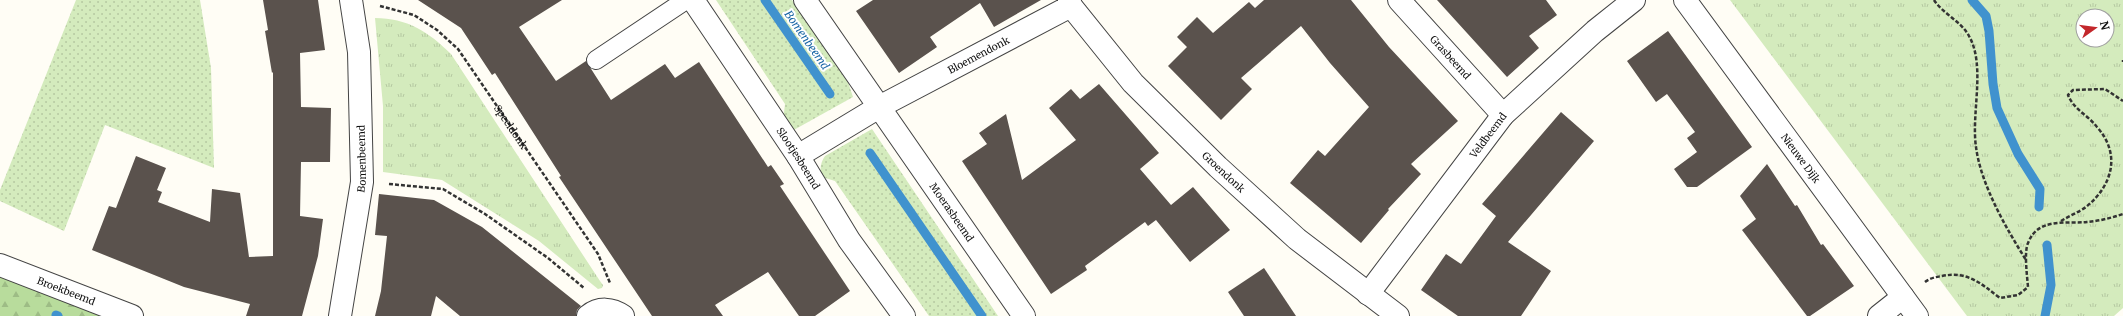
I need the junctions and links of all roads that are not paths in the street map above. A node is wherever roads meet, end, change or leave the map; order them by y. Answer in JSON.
{"nodes":[{"id":1,"x":686,"y":0,"type":"edge"},
{"id":2,"x":693,"y":0,"type":"edge"},
{"id":3,"x":805,"y":0,"type":"edge"},
{"id":4,"x":1399,"y":0,"type":"edge"},
{"id":5,"x":1634,"y":0,"type":"edge"},
{"id":6,"x":1685,"y":0,"type":"edge"},
{"id":7,"x":352,"y":3,"type":"edge"},
{"id":8,"x":1070,"y":3,"type":"edge"},
{"id":9,"x":596,"y":60,"type":"dead end"},
{"id":10,"x":880,"y":107,"type":"junction"},
{"id":11,"x":1503,"y":115,"type":"junction"},
{"id":12,"x":798,"y":156,"type":"junction"},
{"id":13,"x":0,"y":265,"type":"edge"},
{"id":14,"x":1368,"y":294,"type":"junction"},
{"id":15,"x":1903,"y":297,"type":"junction"},
{"id":16,"x":617,"y":313,"type":"edge"},
{"id":17,"x":132,"y":316,"type":"edge"},
{"id":18,"x":340,"y":316,"type":"edge"},
{"id":19,"x":588,"y":316,"type":"edge"},
{"id":20,"x":904,"y":316,"type":"edge"},
{"id":21,"x":1024,"y":316,"type":"edge"},
{"id":22,"x":1398,"y":316,"type":"edge"},
{"id":23,"x":1879,"y":316,"type":"edge"},
{"id":24,"x":1917,"y":316,"type":"edge"}],
"edges":[{"from":1,"to":9,"type":"lane"},
{"from":2,"to":12,"type":"street","name":"Slootjesbeemd"},
{"from":3,"to":10,"type":"street"},
{"from":4,"to":11,"type":"street","name":"Grasbeemd"},
{"from":5,"to":11,"type":"street","name":"Veldbeemd"},
{"from":6,"to":15,"type":"street","name":"Nieuwe Dijk"},
{"from":7,"to":18,"type":"street","name":"Bomenbeemd"},
{"from":8,"to":10,"type":"street","name":"Bloemendonk"},
{"from":8,"to":14,"type":"street","name":"Groendonk"},
{"from":10,"to":12,"type":"street","name":"Bloemendonk"},
{"from":10,"to":21,"type":"street","name":"Moerasbeemd"},
{"from":11,"to":14,"type":"street","name":"Veldbeemd"},
{"from":12,"to":20,"type":"street","name":"Slootjesbeemd"},
{"from":13,"to":17,"type":"street","name":"Broekbeemd"},
{"from":14,"to":22,"type":"street","name":"Groendonk"},
{"from":15,"to":23,"type":"street"},
{"from":15,"to":24,"type":"street","name":"Nieuwe Dijk"},
{"from":16,"to":19,"type":"street"}]}
